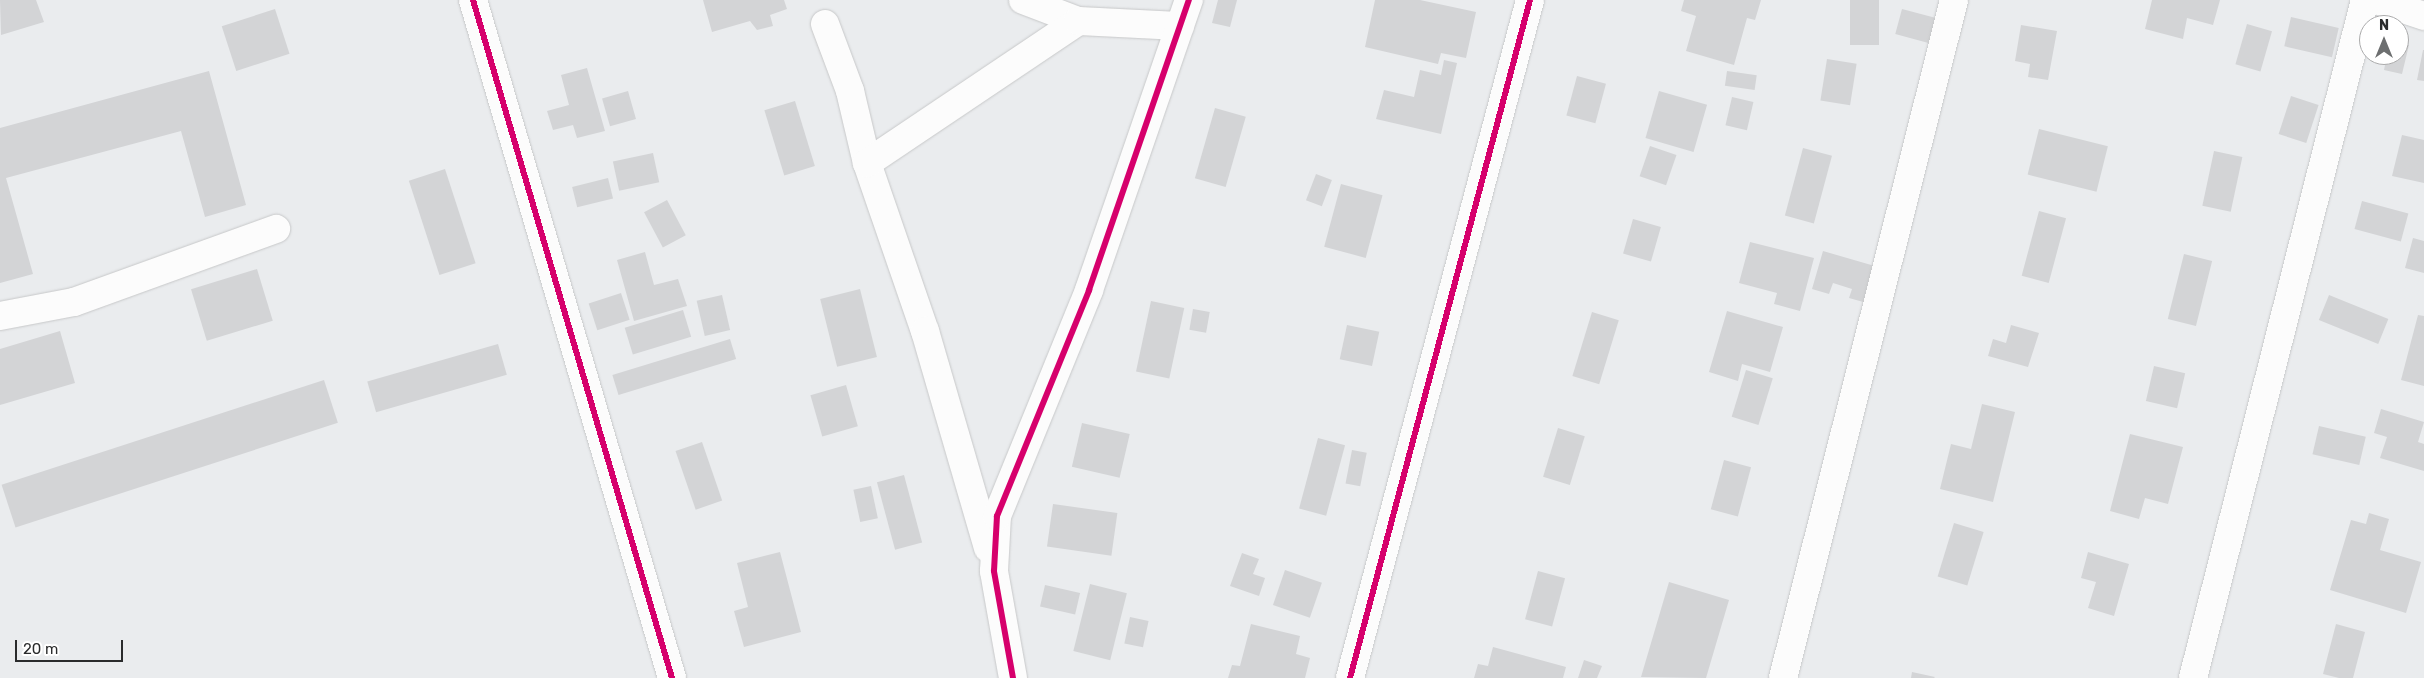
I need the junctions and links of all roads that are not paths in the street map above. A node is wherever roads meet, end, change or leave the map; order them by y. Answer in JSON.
{"nodes":[{"id":1,"x":473,"y":0,"type":"edge"},
{"id":2,"x":1022,"y":0,"type":"edge"},
{"id":3,"x":1189,"y":0,"type":"edge"},
{"id":4,"x":1530,"y":0,"type":"edge"},
{"id":5,"x":1954,"y":0,"type":"edge"},
{"id":6,"x":2365,"y":0,"type":"edge"},
{"id":7,"x":2376,"y":0,"type":"edge"},
{"id":8,"x":2424,"y":16,"type":"edge"},
{"id":9,"x":1078,"y":21,"type":"junction"},
{"id":10,"x":825,"y":24,"type":"dead end"},
{"id":11,"x":1180,"y":26,"type":"junction"},
{"id":12,"x":867,"y":163,"type":"junction"},
{"id":13,"x":276,"y":229,"type":"dead end"},
{"id":14,"x":0,"y":316,"type":"edge"},
{"id":15,"x":994,"y":571,"type":"junction"},
{"id":16,"x":672,"y":678,"type":"edge"},
{"id":17,"x":1013,"y":678,"type":"edge"},
{"id":18,"x":1350,"y":678,"type":"edge"},
{"id":19,"x":1782,"y":678,"type":"edge"},
{"id":20,"x":2193,"y":678,"type":"edge"}],
"edges":[{"from":1,"to":16,"type":"street"},
{"from":2,"to":9,"type":"street"},
{"from":3,"to":11,"type":"street"},
{"from":4,"to":18,"type":"street"},
{"from":5,"to":19,"type":"street"},
{"from":6,"to":20,"type":"street"},
{"from":7,"to":8,"type":"street"},
{"from":9,"to":11,"type":"street"},
{"from":9,"to":12,"type":"street"},
{"from":10,"to":12,"type":"street"},
{"from":11,"to":15,"type":"street"},
{"from":12,"to":15,"type":"street"},
{"from":13,"to":14,"type":"street"},
{"from":15,"to":17,"type":"street"}]}
